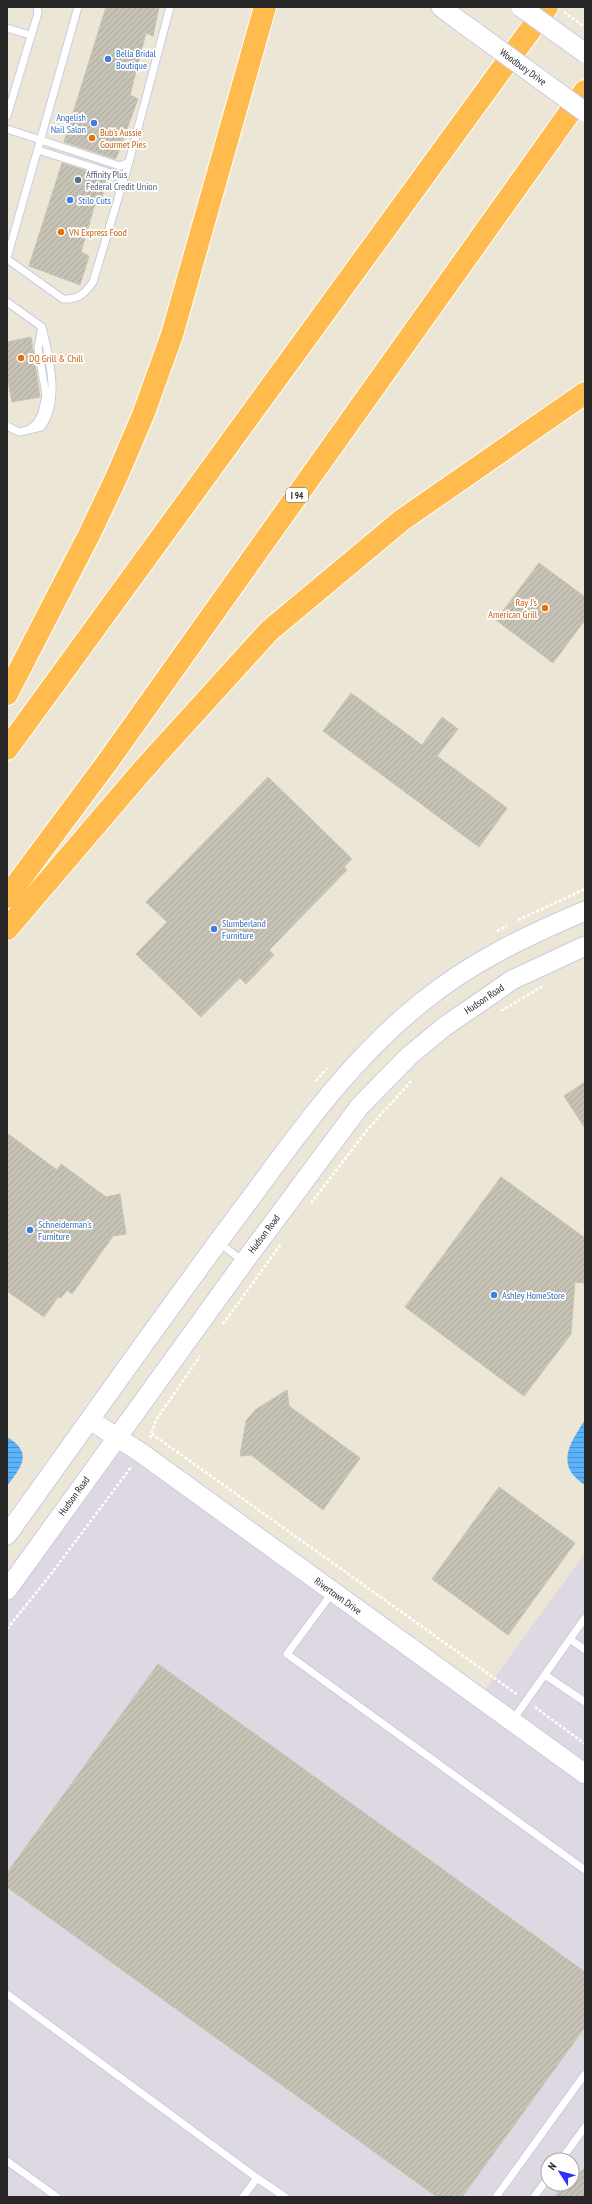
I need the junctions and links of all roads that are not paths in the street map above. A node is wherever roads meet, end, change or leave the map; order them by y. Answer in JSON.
{"nodes":[{"id":1,"x":37,"y":7,"type":"edge"},
{"id":2,"x":78,"y":7,"type":"edge"},
{"id":3,"x":170,"y":7,"type":"edge"},
{"id":4,"x":265,"y":7,"type":"edge"},
{"id":5,"x":441,"y":7,"type":"edge"},
{"id":6,"x":521,"y":7,"type":"edge"},
{"id":7,"x":555,"y":9,"type":"edge"},
{"id":8,"x":7,"y":28,"type":"edge"},
{"id":9,"x":30,"y":36,"type":"junction"},
{"id":10,"x":585,"y":53,"type":"edge"},
{"id":11,"x":585,"y":91,"type":"edge"},
{"id":12,"x":585,"y":112,"type":"edge"},
{"id":13,"x":7,"y":116,"type":"edge"},
{"id":14,"x":7,"y":129,"type":"edge"},
{"id":15,"x":41,"y":139,"type":"junction"},
{"id":16,"x":38,"y":150,"type":"junction"},
{"id":17,"x":129,"y":162,"type":"junction"},
{"id":18,"x":122,"y":182,"type":"junction"},
{"id":19,"x":7,"y":259,"type":"edge"},
{"id":20,"x":7,"y":302,"type":"edge"},
{"id":21,"x":585,"y":393,"type":"edge"},
{"id":22,"x":7,"y":426,"type":"edge"},
{"id":23,"x":7,"y":694,"type":"edge"},
{"id":24,"x":7,"y":749,"type":"edge"},
{"id":25,"x":7,"y":897,"type":"edge"},
{"id":26,"x":585,"y":911,"type":"edge"},
{"id":27,"x":7,"y":929,"type":"edge"},
{"id":28,"x":585,"y":946,"type":"edge"},
{"id":29,"x":218,"y":1242,"type":"junction"},
{"id":30,"x":244,"y":1262,"type":"junction"},
{"id":31,"x":90,"y":1420,"type":"junction"},
{"id":32,"x":117,"y":1437,"type":"junction"},
{"id":33,"x":7,"y":1536,"type":"edge"},
{"id":34,"x":7,"y":1590,"type":"edge"},
{"id":35,"x":332,"y":1593,"type":"junction"},
{"id":36,"x":585,"y":1618,"type":"edge"},
{"id":37,"x":570,"y":1639,"type":"junction"},
{"id":38,"x":585,"y":1650,"type":"edge"},
{"id":39,"x":545,"y":1675,"type":"junction"},
{"id":40,"x":585,"y":1702,"type":"edge"},
{"id":41,"x":512,"y":1721,"type":"junction"},
{"id":42,"x":585,"y":1774,"type":"edge"},
{"id":43,"x":585,"y":1870,"type":"edge"},
{"id":44,"x":7,"y":1994,"type":"edge"},
{"id":45,"x":585,"y":2074,"type":"edge"},
{"id":46,"x":585,"y":2127,"type":"edge"},
{"id":47,"x":567,"y":2152,"type":"edge"},
{"id":48,"x":7,"y":2161,"type":"edge"},
{"id":49,"x":258,"y":2178,"type":"junction"},
{"id":50,"x":540,"y":2189,"type":"edge"},
{"id":51,"x":57,"y":2197,"type":"edge"},
{"id":52,"x":244,"y":2197,"type":"edge"},
{"id":53,"x":285,"y":2197,"type":"edge"},
{"id":54,"x":496,"y":2197,"type":"edge"},
{"id":55,"x":534,"y":2197,"type":"edge"}],
"edges":[{"from":1,"to":9,"type":"lane"},
{"from":2,"to":15,"type":"lane"},
{"from":3,"to":17,"type":"lane"},
{"from":4,"to":23,"type":"highway"},
{"from":5,"to":12,"type":"street","name":"Woodbury Drive","bridge":true},
{"from":6,"to":10,"type":"street","bridge":true},
{"from":7,"to":24,"type":"highway"},
{"from":8,"to":9,"type":"lane"},
{"from":9,"to":13,"type":"lane"},
{"from":11,"to":25,"type":"highway","number":"I 94"},
{"from":14,"to":15,"type":"lane"},
{"from":15,"to":16,"type":"lane"},
{"from":15,"to":17,"type":"lane"},
{"from":16,"to":18,"type":"lane"},
{"from":16,"to":19,"type":"lane"},
{"from":17,"to":18,"type":"lane"},
{"from":18,"to":19,"type":"lane"},
{"from":20,"to":22,"type":"lane"},
{"from":21,"to":27,"type":"highway"},
{"from":26,"to":29,"type":"street"},
{"from":28,"to":30,"type":"street","name":"Hudson Road"},
{"from":29,"to":30,"type":"lane"},
{"from":29,"to":31,"type":"street"},
{"from":30,"to":32,"type":"street","name":"Hudson Road"},
{"from":31,"to":32,"type":"street","name":"Rivertown Drive"},
{"from":31,"to":33,"type":"street"},
{"from":32,"to":34,"type":"street","name":"Hudson Road"},
{"from":32,"to":35,"type":"street","name":"Rivertown Drive"},
{"from":35,"to":41,"type":"street","name":"Rivertown Drive"},
{"from":35,"to":43,"type":"lane"},
{"from":36,"to":37,"type":"lane"},
{"from":37,"to":38,"type":"lane"},
{"from":37,"to":39,"type":"lane"},
{"from":39,"to":40,"type":"lane"},
{"from":39,"to":41,"type":"lane"},
{"from":41,"to":42,"type":"street","name":"Rivertown Drive"},
{"from":44,"to":49,"type":"lane"},
{"from":45,"to":54,"type":"lane"},
{"from":46,"to":47,"type":"lane"},
{"from":48,"to":51,"type":"lane"},
{"from":49,"to":52,"type":"lane"},
{"from":49,"to":53,"type":"lane"},
{"from":50,"to":55,"type":"lane"}]}
